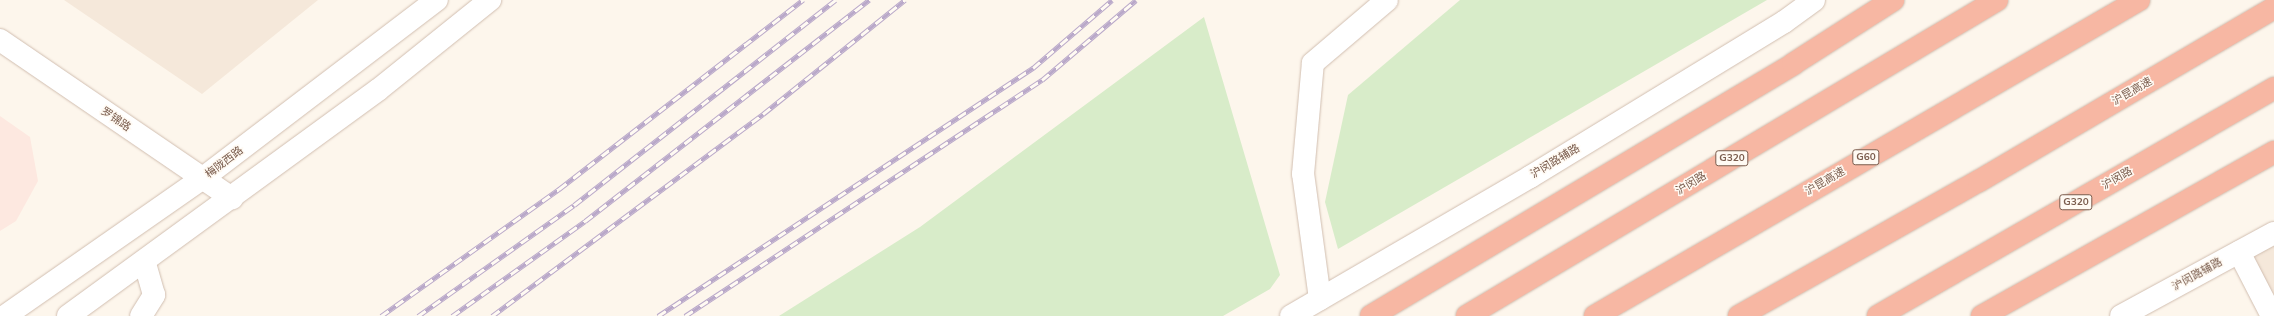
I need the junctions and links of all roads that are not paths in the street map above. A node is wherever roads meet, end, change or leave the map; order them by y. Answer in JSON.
{"nodes":[{"id":1,"x":437,"y":0,"type":"edge"},
{"id":2,"x":490,"y":0,"type":"edge"},
{"id":3,"x":1386,"y":0,"type":"edge"},
{"id":4,"x":1814,"y":0,"type":"edge"},
{"id":5,"x":1893,"y":0,"type":"edge"},
{"id":6,"x":1997,"y":0,"type":"edge"},
{"id":7,"x":2139,"y":0,"type":"edge"},
{"id":8,"x":2274,"y":8,"type":"edge"},
{"id":9,"x":0,"y":40,"type":"edge"},
{"id":10,"x":2274,"y":88,"type":"edge"},
{"id":11,"x":2271,"y":154,"type":"edge"},
{"id":12,"x":203,"y":178,"type":"junction"},
{"id":13,"x":232,"y":198,"type":"junction"},
{"id":14,"x":2274,"y":233,"type":"edge"},
{"id":15,"x":2239,"y":252,"type":"junction"},
{"id":16,"x":145,"y":263,"type":"junction"},
{"id":17,"x":1320,"y":299,"type":"junction"},
{"id":18,"x":5,"y":316,"type":"edge"},
{"id":19,"x":68,"y":316,"type":"edge"},
{"id":20,"x":141,"y":316,"type":"edge"},
{"id":21,"x":1291,"y":316,"type":"edge"},
{"id":22,"x":1371,"y":316,"type":"edge"},
{"id":23,"x":1467,"y":316,"type":"edge"},
{"id":24,"x":1595,"y":316,"type":"edge"},
{"id":25,"x":1739,"y":316,"type":"edge"},
{"id":26,"x":1878,"y":316,"type":"edge"},
{"id":27,"x":1982,"y":316,"type":"edge"},
{"id":28,"x":2121,"y":316,"type":"edge"},
{"id":29,"x":2272,"y":316,"type":"edge"}],
"edges":[{"from":1,"to":12,"type":"street","name":"梅陇西路"},
{"from":2,"to":13,"type":"street"},
{"from":3,"to":17,"type":"street"},
{"from":4,"to":17,"type":"street","name":"沪闵路辅路"},
{"from":5,"to":22,"type":"highway"},
{"from":6,"to":23,"type":"highway","name":"沪闵路","number":"G320"},
{"from":7,"to":24,"type":"highway","name":"沪昆高速","number":"G60"},
{"from":8,"to":25,"type":"highway","name":"沪昆高速"},
{"from":9,"to":12,"type":"street","name":"罗锦路"},
{"from":10,"to":26,"type":"highway","name":"沪闵路","number":"G320"},
{"from":11,"to":27,"type":"highway"},
{"from":12,"to":13,"type":"street","name":"罗锦路"},
{"from":12,"to":18,"type":"street","name":"梅陇西路"},
{"from":13,"to":16,"type":"street"},
{"from":14,"to":15,"type":"street","name":"沪闵路辅路"},
{"from":15,"to":28,"type":"street","name":"沪闵路辅路"},
{"from":15,"to":29,"type":"street"},
{"from":16,"to":19,"type":"street"},
{"from":16,"to":20,"type":"street"},
{"from":17,"to":21,"type":"street","name":"沪闵路辅路"}]}
